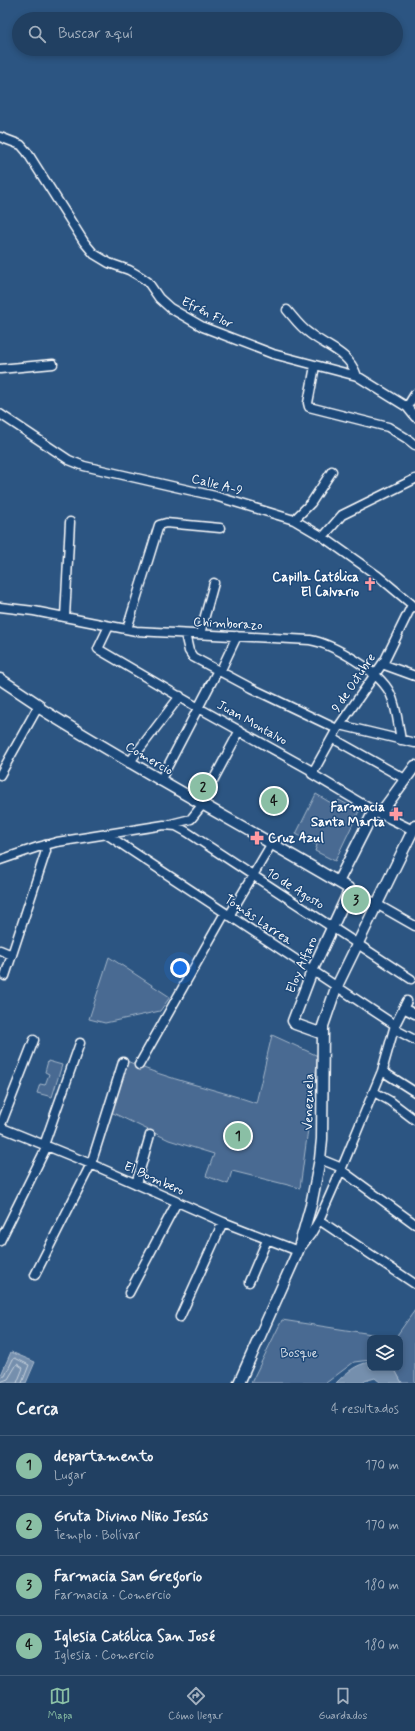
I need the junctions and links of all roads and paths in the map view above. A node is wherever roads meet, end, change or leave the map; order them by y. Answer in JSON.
{"nodes":[{"id":1,"x":0,"y":137,"type":"edge"},
{"id":2,"x":287,"y":310,"type":"dead end"},
{"id":3,"x":53,"y":364,"type":"dead end"},
{"id":4,"x":315,"y":366,"type":"junction"},
{"id":5,"x":0,"y":369,"type":"edge"},
{"id":6,"x":357,"y":376,"type":"junction"},
{"id":7,"x":415,"y":394,"type":"edge"},
{"id":8,"x":407,"y":407,"type":"junction"},
{"id":9,"x":0,"y":414,"type":"edge"},
{"id":10,"x":415,"y":417,"type":"edge"},
{"id":11,"x":415,"y":445,"type":"edge"},
{"id":12,"x":332,"y":471,"type":"dead end"},
{"id":13,"x":415,"y":479,"type":"edge"},
{"id":14,"x":294,"y":520,"type":"junction"},
{"id":15,"x":70,"y":522,"type":"dead end"},
{"id":16,"x":220,"y":528,"type":"dead end"},
{"id":17,"x":323,"y":537,"type":"junction"},
{"id":18,"x":214,"y":583,"type":"dead end"},
{"id":19,"x":414,"y":606,"type":"edge"},
{"id":20,"x":0,"y":607,"type":"edge"},
{"id":21,"x":65,"y":617,"type":"junction"},
{"id":22,"x":109,"y":626,"type":"junction"},
{"id":23,"x":127,"y":629,"type":"junction"},
{"id":24,"x":185,"y":634,"type":"junction"},
{"id":25,"x":200,"y":634,"type":"junction"},
{"id":26,"x":237,"y":636,"type":"junction"},
{"id":27,"x":384,"y":662,"type":"junction"},
{"id":28,"x":361,"y":664,"type":"junction"},
{"id":29,"x":219,"y":671,"type":"junction"},
{"id":30,"x":374,"y":675,"type":"junction"},
{"id":31,"x":415,"y":676,"type":"edge"},
{"id":32,"x":0,"y":679,"type":"edge"},
{"id":33,"x":180,"y":696,"type":"junction"},
{"id":34,"x":38,"y":706,"type":"junction"},
{"id":35,"x":198,"y":707,"type":"junction"},
{"id":36,"x":339,"y":727,"type":"junction"},
{"id":37,"x":240,"y":730,"type":"junction"},
{"id":38,"x":332,"y":738,"type":"junction"},
{"id":39,"x":400,"y":740,"type":"junction"},
{"id":40,"x":415,"y":743,"type":"edge"},
{"id":41,"x":129,"y":763,"type":"junction"},
{"id":42,"x":415,"y":766,"type":"edge"},
{"id":43,"x":313,"y":773,"type":"junction"},
{"id":44,"x":0,"y":775,"type":"edge"},
{"id":45,"x":405,"y":779,"type":"junction"},
{"id":46,"x":160,"y":781,"type":"junction"},
{"id":47,"x":202,"y":803,"type":"junction"},
{"id":48,"x":377,"y":813,"type":"junction"},
{"id":49,"x":164,"y":825,"type":"junction"},
{"id":50,"x":414,"y":828,"type":"edge"},
{"id":51,"x":120,"y":832,"type":"junction"},
{"id":52,"x":187,"y":832,"type":"junction"},
{"id":53,"x":106,"y":834,"type":"junction"},
{"id":54,"x":272,"y":843,"type":"junction"},
{"id":55,"x":45,"y":845,"type":"junction"},
{"id":56,"x":123,"y":845,"type":"junction"},
{"id":57,"x":0,"y":860,"type":"edge"},
{"id":58,"x":253,"y":876,"type":"junction"},
{"id":59,"x":338,"y":882,"type":"junction"},
{"id":60,"x":350,"y":889,"type":"junction"},
{"id":61,"x":376,"y":904,"type":"junction"},
{"id":62,"x":227,"y":914,"type":"junction"},
{"id":63,"x":415,"y":926,"type":"edge"},
{"id":64,"x":333,"y":927,"type":"junction"},
{"id":65,"x":357,"y":943,"type":"junction"},
{"id":66,"x":0,"y":950,"type":"edge"},
{"id":67,"x":12,"y":955,"type":"junction"},
{"id":68,"x":312,"y":971,"type":"junction"},
{"id":69,"x":5,"y":976,"type":"dead end"},
{"id":70,"x":411,"y":979,"type":"dead end"},
{"id":71,"x":336,"y":988,"type":"junction"},
{"id":72,"x":415,"y":1014,"type":"edge"},
{"id":73,"x":397,"y":1028,"type":"junction"},
{"id":74,"x":323,"y":1034,"type":"junction"},
{"id":75,"x":34,"y":1040,"type":"dead end"},
{"id":76,"x":415,"y":1040,"type":"edge"},
{"id":77,"x":80,"y":1043,"type":"dead end"},
{"id":78,"x":123,"y":1062,"type":"dead end"},
{"id":79,"x":139,"y":1065,"type":"dead end"},
{"id":80,"x":382,"y":1071,"type":"junction"},
{"id":81,"x":374,"y":1092,"type":"junction"},
{"id":82,"x":415,"y":1092,"type":"edge"},
{"id":83,"x":415,"y":1120,"type":"edge"},
{"id":84,"x":0,"y":1127,"type":"edge"},
{"id":85,"x":150,"y":1135,"type":"dead end"},
{"id":86,"x":46,"y":1145,"type":"junction"},
{"id":87,"x":320,"y":1159,"type":"junction"},
{"id":88,"x":91,"y":1164,"type":"junction"},
{"id":89,"x":342,"y":1169,"type":"junction"},
{"id":90,"x":136,"y":1184,"type":"junction"},
{"id":91,"x":177,"y":1202,"type":"junction"},
{"id":92,"x":319,"y":1220,"type":"junction"},
{"id":93,"x":223,"y":1222,"type":"junction"},
{"id":94,"x":415,"y":1224,"type":"edge"},
{"id":95,"x":267,"y":1240,"type":"junction"},
{"id":96,"x":0,"y":1241,"type":"edge"},
{"id":97,"x":298,"y":1251,"type":"junction"},
{"id":98,"x":35,"y":1275,"type":"dead end"},
{"id":99,"x":248,"y":1282,"type":"dead end"},
{"id":100,"x":415,"y":1284,"type":"edge"},
{"id":101,"x":129,"y":1293,"type":"dead end"},
{"id":102,"x":180,"y":1317,"type":"dead end"},
{"id":103,"x":239,"y":1383,"type":"edge"}],
"edges":[{"from":1,"to":4,"type":"street","name":"Efrén Flor"},
{"from":2,"to":6,"type":"street"},
{"from":3,"to":5,"type":"street"},
{"from":4,"to":6,"type":"street","name":"Efrén Flor"},
{"from":4,"to":11,"type":"street"},
{"from":6,"to":8,"type":"street","name":"Efrén Flor"},
{"from":7,"to":8,"type":"street"},
{"from":8,"to":10,"type":"street","name":"Efrén Flor"},
{"from":9,"to":14,"type":"street","name":"Calle A-9"},
{"from":12,"to":14,"type":"street"},
{"from":13,"to":17,"type":"street"},
{"from":14,"to":17,"type":"street","name":"Calle A-9"},
{"from":15,"to":21,"type":"street"},
{"from":16,"to":23,"type":"street"},
{"from":17,"to":19,"type":"street","name":"Calle A-9"},
{"from":18,"to":25,"type":"street"},
{"from":19,"to":27,"type":"street","name":"9 de Octubre"},
{"from":20,"to":21,"type":"street","name":"Chimborazo"},
{"from":21,"to":22,"type":"street","name":"Chimborazo"},
{"from":22,"to":23,"type":"street","name":"Chimborazo"},
{"from":22,"to":33,"type":"street","name":"Juan Montalvo"},
{"from":23,"to":24,"type":"street","name":"Chimborazo"},
{"from":24,"to":25,"type":"street","name":"Chimborazo"},
{"from":24,"to":29,"type":"street"},
{"from":25,"to":26,"type":"street","name":"Chimborazo"},
{"from":26,"to":28,"type":"street","name":"Chimborazo"},
{"from":26,"to":29,"type":"street"},
{"from":27,"to":28,"type":"street"},
{"from":27,"to":30,"type":"street","name":"9 de Octubre"},
{"from":27,"to":31,"type":"street"},
{"from":28,"to":30,"type":"street","name":"Chimborazo"},
{"from":29,"to":35,"type":"street"},
{"from":29,"to":36,"type":"street"},
{"from":30,"to":36,"type":"street","name":"9 de Octubre"},
{"from":30,"to":39,"type":"street","name":"Chimborazo"},
{"from":32,"to":34,"type":"street","name":"Comercio"},
{"from":33,"to":35,"type":"street","name":"Juan Montalvo"},
{"from":33,"to":41,"type":"street"},
{"from":34,"to":41,"type":"street","name":"Comercio"},
{"from":34,"to":44,"type":"street"},
{"from":35,"to":37,"type":"street","name":"Juan Montalvo"},
{"from":35,"to":46,"type":"street"},
{"from":36,"to":38,"type":"street","name":"9 de Octubre"},
{"from":36,"to":39,"type":"street"},
{"from":37,"to":43,"type":"street","name":"Juan Montalvo"},
{"from":37,"to":47,"type":"street"},
{"from":38,"to":43,"type":"street","name":"9 de Octubre"},
{"from":38,"to":45,"type":"street"},
{"from":39,"to":40,"type":"street"},
{"from":41,"to":46,"type":"street","name":"Comercio"},
{"from":42,"to":45,"type":"street"},
{"from":43,"to":48,"type":"street","name":"Juan Montalvo"},
{"from":45,"to":48,"type":"street"},
{"from":46,"to":47,"type":"street","name":"Comercio"},
{"from":47,"to":49,"type":"street"},
{"from":47,"to":52,"type":"street"},
{"from":47,"to":54,"type":"street","name":"Comercio"},
{"from":48,"to":50,"type":"street","name":"Juan Montalvo"},
{"from":48,"to":59,"type":"street"},
{"from":49,"to":51,"type":"street"},
{"from":49,"to":52,"type":"street","name":"10 de Agosto"},
{"from":50,"to":61,"type":"street","name":"Venezuela"},
{"from":51,"to":53,"type":"street"},
{"from":51,"to":56,"type":"street"},
{"from":52,"to":58,"type":"street","name":"10 de Agosto"},
{"from":53,"to":55,"type":"street"},
{"from":53,"to":56,"type":"street","name":"Tomás Larrea"},
{"from":54,"to":58,"type":"street"},
{"from":54,"to":59,"type":"street","name":"Comercio"},
{"from":55,"to":57,"type":"street"},
{"from":55,"to":67,"type":"street"},
{"from":56,"to":62,"type":"street","name":"Tomás Larrea"},
{"from":58,"to":62,"type":"street"},
{"from":58,"to":64,"type":"street","name":"10 de Agosto"},
{"from":59,"to":60,"type":"street","name":"Comercio"},
{"from":60,"to":61,"type":"street","name":"Comercio"},
{"from":60,"to":64,"type":"street","name":"Eloy Alfaro"},
{"from":61,"to":63,"type":"street","name":"Comercio"},
{"from":61,"to":65,"type":"street","name":"Venezuela"},
{"from":62,"to":68,"type":"street","name":"Tomás Larrea"},
{"from":62,"to":79,"type":"street"},
{"from":64,"to":65,"type":"street","name":"10 de Agosto"},
{"from":64,"to":68,"type":"street","name":"Eloy Alfaro"},
{"from":65,"to":70,"type":"street","name":"10 de Agosto"},
{"from":65,"to":71,"type":"street","name":"Venezuela"},
{"from":66,"to":67,"type":"street"},
{"from":67,"to":69,"type":"street"},
{"from":68,"to":71,"type":"street","name":"Tomás Larrea"},
{"from":68,"to":74,"type":"street","name":"Eloy Alfaro"},
{"from":71,"to":73,"type":"street","name":"Tomás Larrea"},
{"from":71,"to":74,"type":"street","name":"Venezuela"},
{"from":72,"to":73,"type":"street"},
{"from":73,"to":76,"type":"street","name":"Tomás Larrea"},
{"from":73,"to":80,"type":"street"},
{"from":74,"to":87,"type":"street","name":"Venezuela"},
{"from":75,"to":84,"type":"street"},
{"from":77,"to":86,"type":"street"},
{"from":78,"to":88,"type":"street"},
{"from":80,"to":81,"type":"street"},
{"from":80,"to":82,"type":"street"},
{"from":81,"to":83,"type":"street"},
{"from":81,"to":89,"type":"street"},
{"from":84,"to":86,"type":"street","name":"El Bombero"},
{"from":85,"to":90,"type":"street"},
{"from":86,"to":88,"type":"street","name":"El Bombero"},
{"from":86,"to":96,"type":"street"},
{"from":87,"to":89,"type":"street"},
{"from":87,"to":97,"type":"street","name":"Venezuela"},
{"from":88,"to":90,"type":"street","name":"El Bombero"},
{"from":88,"to":98,"type":"street"},
{"from":89,"to":92,"type":"street"},
{"from":89,"to":94,"type":"street"},
{"from":90,"to":91,"type":"street","name":"El Bombero"},
{"from":91,"to":93,"type":"street","name":"El Bombero"},
{"from":91,"to":101,"type":"street"},
{"from":92,"to":97,"type":"street"},
{"from":92,"to":100,"type":"street"},
{"from":93,"to":95,"type":"street","name":"El Bombero"},
{"from":93,"to":102,"type":"street"},
{"from":95,"to":97,"type":"street","name":"El Bombero"},
{"from":95,"to":99,"type":"street"},
{"from":97,"to":103,"type":"street","name":"Venezuela"}]}
